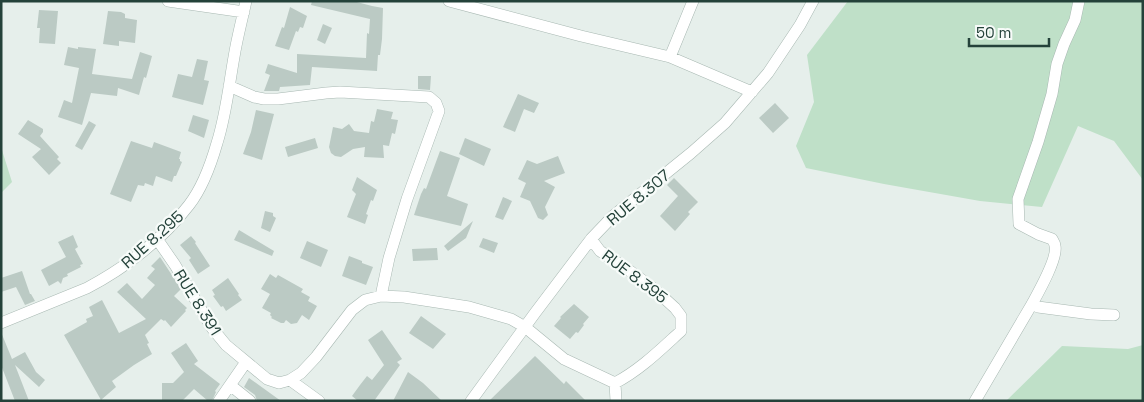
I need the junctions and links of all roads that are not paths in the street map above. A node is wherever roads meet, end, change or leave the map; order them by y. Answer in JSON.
{"nodes":[{"id":1,"x":168,"y":1,"type":"edge"},
{"id":2,"x":449,"y":1,"type":"edge"},
{"id":3,"x":693,"y":1,"type":"edge"},
{"id":4,"x":813,"y":1,"type":"edge"},
{"id":5,"x":1079,"y":1,"type":"edge"},
{"id":6,"x":245,"y":6,"type":"edge"},
{"id":7,"x":670,"y":58,"type":"junction"},
{"id":8,"x":229,"y":86,"type":"junction"},
{"id":9,"x":752,"y":92,"type":"junction"},
{"id":10,"x":157,"y":239,"type":"junction"},
{"id":11,"x":590,"y":239,"type":"junction"},
{"id":12,"x":381,"y":296,"type":"junction"},
{"id":13,"x":1032,"y":304,"type":"junction"},
{"id":14,"x":1114,"y":315,"type":"dead end"},
{"id":15,"x":1,"y":322,"type":"edge"},
{"id":16,"x":525,"y":327,"type":"junction"},
{"id":17,"x":246,"y":362,"type":"junction"},
{"id":18,"x":290,"y":380,"type":"junction"},
{"id":19,"x":615,"y":383,"type":"junction"},
{"id":20,"x":230,"y":385,"type":"junction"},
{"id":21,"x":219,"y":401,"type":"edge"},
{"id":22,"x":250,"y":401,"type":"edge"},
{"id":23,"x":319,"y":401,"type":"edge"},
{"id":24,"x":471,"y":401,"type":"edge"},
{"id":25,"x":616,"y":401,"type":"edge"},
{"id":26,"x":975,"y":401,"type":"edge"}],
"edges":[{"from":1,"to":6,"type":"street"},
{"from":2,"to":7,"type":"street"},
{"from":3,"to":7,"type":"street"},
{"from":4,"to":9,"type":"street","name":"RUE 8.307"},
{"from":5,"to":13,"type":"street"},
{"from":6,"to":8,"type":"street","name":"RUE 8.295"},
{"from":7,"to":9,"type":"street"},
{"from":8,"to":10,"type":"street","name":"RUE 8.295"},
{"from":8,"to":12,"type":"street"},
{"from":9,"to":11,"type":"street","name":"RUE 8.307"},
{"from":10,"to":15,"type":"street","name":"RUE 8.295"},
{"from":10,"to":17,"type":"street","name":"RUE 8.391"},
{"from":11,"to":16,"type":"street","name":"RUE 8.307"},
{"from":11,"to":19,"type":"street","name":"RUE 8.395"},
{"from":12,"to":16,"type":"street"},
{"from":12,"to":18,"type":"street"},
{"from":13,"to":14,"type":"street"},
{"from":13,"to":26,"type":"street"},
{"from":16,"to":19,"type":"street"},
{"from":16,"to":24,"type":"street","name":"RUE 8.307"},
{"from":17,"to":18,"type":"street","name":"RUE 8.391"},
{"from":17,"to":20,"type":"street"},
{"from":18,"to":23,"type":"street"},
{"from":19,"to":25,"type":"street"},
{"from":20,"to":21,"type":"street"},
{"from":20,"to":22,"type":"street"}]}
